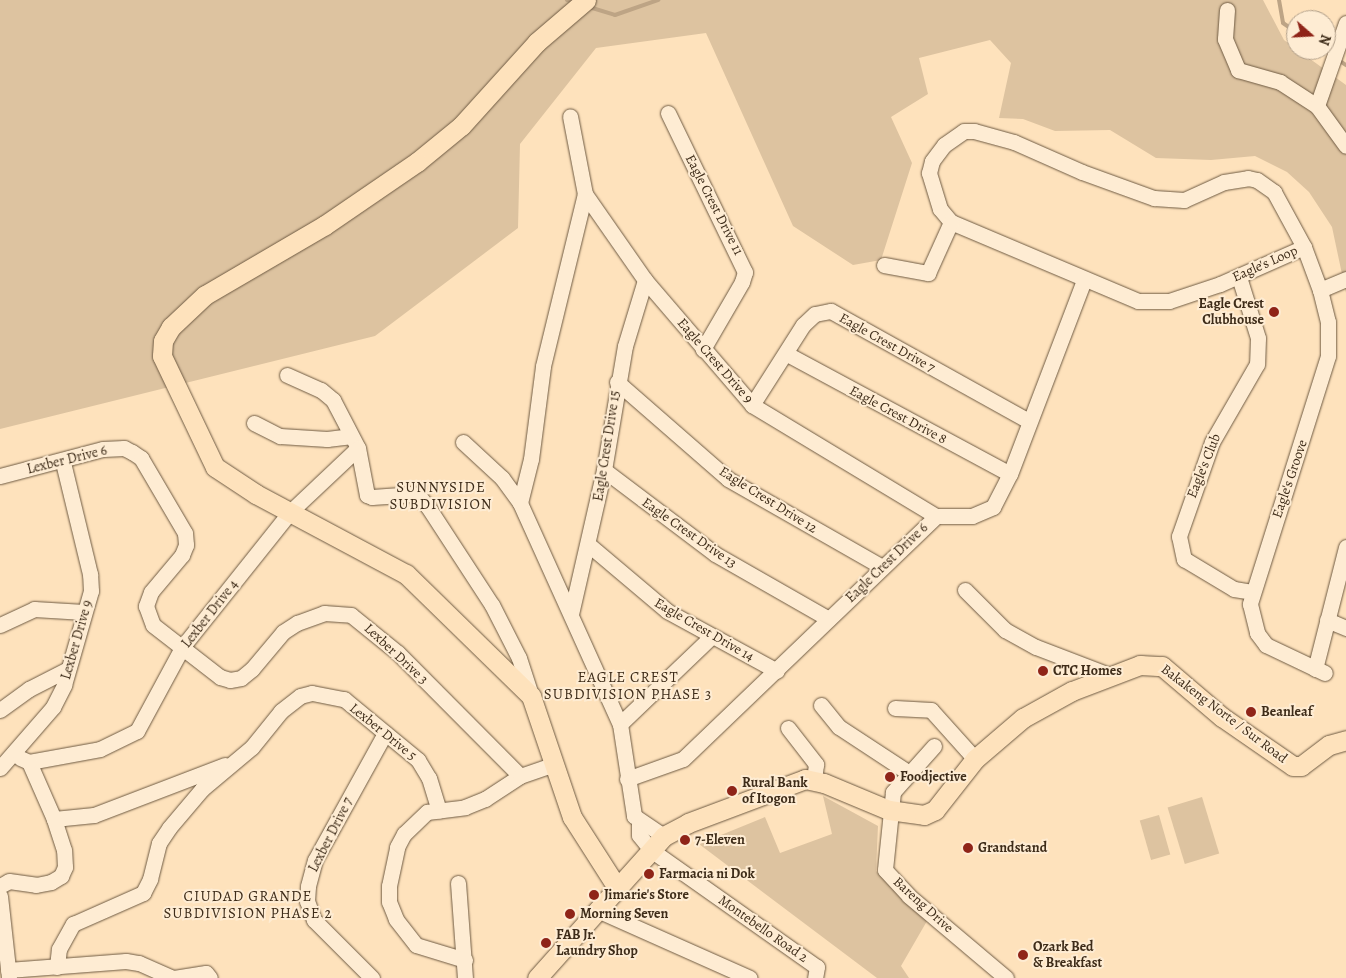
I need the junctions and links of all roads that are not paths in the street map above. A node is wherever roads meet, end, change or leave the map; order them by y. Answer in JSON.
{"nodes":[{"id":1,"x":586,"y":0,"type":"edge"},
{"id":2,"x":1226,"y":10,"type":"dead end"},
{"id":3,"x":1346,"y":23,"type":"edge"},
{"id":4,"x":1317,"y":106,"type":"junction"},
{"id":5,"x":668,"y":113,"type":"dead end"},
{"id":6,"x":570,"y":116,"type":"dead end"},
{"id":7,"x":1346,"y":146,"type":"edge"},
{"id":8,"x":585,"y":194,"type":"junction"},
{"id":9,"x":951,"y":222,"type":"junction"},
{"id":10,"x":1304,"y":247,"type":"junction"},
{"id":11,"x":884,"y":265,"type":"dead end"},
{"id":12,"x":1239,"y":277,"type":"junction"},
{"id":13,"x":1346,"y":279,"type":"edge"},
{"id":14,"x":645,"y":280,"type":"junction"},
{"id":15,"x":1084,"y":280,"type":"junction"},
{"id":16,"x":1320,"y":290,"type":"junction"},
{"id":17,"x":703,"y":349,"type":"junction"},
{"id":18,"x":787,"y":354,"type":"junction"},
{"id":19,"x":287,"y":375,"type":"dead end"},
{"id":20,"x":617,"y":382,"type":"junction"},
{"id":21,"x":752,"y":405,"type":"junction"},
{"id":22,"x":1029,"y":421,"type":"junction"},
{"id":23,"x":254,"y":423,"type":"dead end"},
{"id":24,"x":354,"y":442,"type":"junction"},
{"id":25,"x":463,"y":442,"type":"dead end"},
{"id":26,"x":63,"y":462,"type":"junction"},
{"id":27,"x":604,"y":470,"type":"junction"},
{"id":28,"x":1010,"y":474,"type":"junction"},
{"id":29,"x":0,"y":476,"type":"edge"},
{"id":30,"x":520,"y":503,"type":"junction"},
{"id":31,"x":290,"y":512,"type":"junction"},
{"id":32,"x":936,"y":516,"type":"junction"},
{"id":33,"x":588,"y":545,"type":"junction"},
{"id":34,"x":1346,"y":547,"type":"edge"},
{"id":35,"x":882,"y":567,"type":"junction"},
{"id":36,"x":965,"y":590,"type":"dead end"},
{"id":37,"x":1252,"y":592,"type":"junction"},
{"id":38,"x":84,"y":612,"type":"junction"},
{"id":39,"x":571,"y":614,"type":"junction"},
{"id":40,"x":829,"y":619,"type":"junction"},
{"id":41,"x":1327,"y":620,"type":"junction"},
{"id":42,"x":0,"y":624,"type":"edge"},
{"id":43,"x":1346,"y":628,"type":"edge"},
{"id":44,"x":711,"y":637,"type":"junction"},
{"id":45,"x":184,"y":646,"type":"junction"},
{"id":46,"x":68,"y":669,"type":"junction"},
{"id":47,"x":777,"y":671,"type":"junction"},
{"id":48,"x":1112,"y":676,"type":"junction"},
{"id":49,"x":532,"y":696,"type":"junction"},
{"id":50,"x":821,"y":705,"type":"dead end"},
{"id":51,"x":895,"y":708,"type":"dead end"},
{"id":52,"x":0,"y":710,"type":"edge"},
{"id":53,"x":620,"y":724,"type":"junction"},
{"id":54,"x":788,"y":728,"type":"dead end"},
{"id":55,"x":386,"y":733,"type":"junction"},
{"id":56,"x":1346,"y":740,"type":"edge"},
{"id":57,"x":934,"y":746,"type":"dead end"},
{"id":58,"x":14,"y":755,"type":"junction"},
{"id":59,"x":974,"y":759,"type":"junction"},
{"id":60,"x":29,"y":762,"type":"junction"},
{"id":61,"x":235,"y":762,"type":"junction"},
{"id":62,"x":554,"y":764,"type":"junction"},
{"id":63,"x":0,"y":768,"type":"edge"},
{"id":64,"x":910,"y":773,"type":"junction"},
{"id":65,"x":520,"y":776,"type":"junction"},
{"id":66,"x":627,"y":780,"type":"junction"},
{"id":67,"x":814,"y":781,"type":"junction"},
{"id":68,"x":440,"y":810,"type":"junction"},
{"id":69,"x":889,"y":810,"type":"junction"},
{"id":70,"x":54,"y":819,"type":"junction"},
{"id":71,"x":639,"y":822,"type":"junction"},
{"id":72,"x":664,"y":836,"type":"junction"},
{"id":73,"x":651,"y":850,"type":"junction"},
{"id":74,"x":458,"y":883,"type":"dead end"},
{"id":75,"x":0,"y":886,"type":"edge"},
{"id":76,"x":618,"y":889,"type":"junction"},
{"id":77,"x":0,"y":896,"type":"edge"},
{"id":78,"x":597,"y":910,"type":"junction"},
{"id":79,"x":465,"y":960,"type":"junction"},
{"id":80,"x":57,"y":967,"type":"junction"},
{"id":81,"x":9,"y":974,"type":"edge"},
{"id":82,"x":173,"y":978,"type":"edge"},
{"id":83,"x":210,"y":978,"type":"edge"},
{"id":84,"x":372,"y":978,"type":"edge"},
{"id":85,"x":465,"y":978,"type":"edge"},
{"id":86,"x":537,"y":978,"type":"edge"},
{"id":87,"x":750,"y":978,"type":"edge"},
{"id":88,"x":815,"y":978,"type":"edge"},
{"id":89,"x":1006,"y":978,"type":"edge"}],
"edges":[{"from":1,"to":31,"type":"main road"},
{"from":2,"to":4,"type":"street"},
{"from":3,"to":4,"type":"street"},
{"from":4,"to":7,"type":"street"},
{"from":5,"to":17,"type":"street","name":"Eagle Crest Drive 11"},
{"from":6,"to":8,"type":"street"},
{"from":8,"to":14,"type":"street","name":"Eagle Crest Drive 9"},
{"from":8,"to":30,"type":"street"},
{"from":9,"to":10,"type":"street","name":"Eagle's Loop"},
{"from":9,"to":11,"type":"street"},
{"from":9,"to":15,"type":"street","name":"Eagle's Loop"},
{"from":10,"to":12,"type":"street","name":"Eagle's Loop"},
{"from":10,"to":16,"type":"street","name":"Eagle's Groove"},
{"from":12,"to":15,"type":"street","name":"Eagle's Loop"},
{"from":12,"to":37,"type":"street","name":"Eagle's Club"},
{"from":13,"to":16,"type":"street"},
{"from":14,"to":17,"type":"street","name":"Eagle Crest Drive 9"},
{"from":14,"to":20,"type":"street","name":"Eagle Crest Drive 15"},
{"from":15,"to":22,"type":"street","name":"Eagle Crest Drive 6"},
{"from":16,"to":37,"type":"street","name":"Eagle's Groove"},
{"from":17,"to":21,"type":"street","name":"Eagle Crest Drive 9"},
{"from":18,"to":21,"type":"street","name":"Eagle Crest Drive 7"},
{"from":18,"to":22,"type":"street","name":"Eagle Crest Drive 7"},
{"from":18,"to":28,"type":"street","name":"Eagle Crest Drive 8"},
{"from":19,"to":24,"type":"street"},
{"from":20,"to":27,"type":"street","name":"Eagle Crest Drive 15"},
{"from":20,"to":35,"type":"street","name":"Eagle Crest Drive 12"},
{"from":21,"to":32,"type":"street","name":"Eagle Crest Drive 9"},
{"from":22,"to":28,"type":"street","name":"Eagle Crest Drive 6"},
{"from":23,"to":24,"type":"street"},
{"from":24,"to":31,"type":"street","name":"Lexber Drive 4"},
{"from":24,"to":49,"type":"street"},
{"from":25,"to":30,"type":"street"},
{"from":26,"to":29,"type":"street","name":"Lexber Drive 6"},
{"from":26,"to":38,"type":"street","name":"Lexber Drive 9"},
{"from":26,"to":45,"type":"street","name":"Lexber Drive 6"},
{"from":27,"to":33,"type":"street","name":"Eagle Crest Drive 15"},
{"from":27,"to":40,"type":"street","name":"Eagle Crest Drive 13"},
{"from":28,"to":32,"type":"street","name":"Eagle Crest Drive 6"},
{"from":30,"to":39,"type":"street"},
{"from":31,"to":45,"type":"street","name":"Lexber Drive 4"},
{"from":31,"to":49,"type":"main road"},
{"from":32,"to":35,"type":"street","name":"Eagle Crest Drive 6"},
{"from":33,"to":39,"type":"street","name":"Eagle Crest Drive 15"},
{"from":33,"to":44,"type":"street","name":"Eagle Crest Drive 14"},
{"from":34,"to":41,"type":"street"},
{"from":35,"to":40,"type":"street","name":"Eagle Crest Drive 6"},
{"from":36,"to":48,"type":"street"},
{"from":37,"to":41,"type":"street","name":"Eagle's Groove"},
{"from":38,"to":42,"type":"street"},
{"from":38,"to":46,"type":"street","name":"Lexber Drive 9"},
{"from":39,"to":53,"type":"street"},
{"from":40,"to":47,"type":"street","name":"Eagle Crest Drive 6"},
{"from":41,"to":43,"type":"street"},
{"from":44,"to":47,"type":"street","name":"Eagle Crest Drive 14"},
{"from":44,"to":53,"type":"street"},
{"from":45,"to":60,"type":"street","name":"Lexber Drive 4"},
{"from":45,"to":65,"type":"street","name":"Lexber Drive 3"},
{"from":46,"to":52,"type":"street"},
{"from":46,"to":58,"type":"street","name":"Lexber Drive 9"},
{"from":47,"to":66,"type":"street","name":"Eagle Crest Drive 6"},
{"from":48,"to":56,"type":"main road","name":"Bakakeng Norte / Sur Road"},
{"from":48,"to":59,"type":"main road","name":"Bakakeng Norte / Sur Road"},
{"from":49,"to":62,"type":"main road"},
{"from":50,"to":64,"type":"street"},
{"from":51,"to":59,"type":"street"},
{"from":53,"to":66,"type":"street"},
{"from":54,"to":67,"type":"street"},
{"from":55,"to":61,"type":"street","name":"Lexber Drive 5"},
{"from":55,"to":68,"type":"street","name":"Lexber Drive 5"},
{"from":55,"to":84,"type":"street","name":"Lexber Drive 7"},
{"from":57,"to":64,"type":"street"},
{"from":58,"to":60,"type":"street"},
{"from":58,"to":63,"type":"street","name":"Lexber Drive 9"},
{"from":59,"to":69,"type":"main road","name":"Bakakeng Norte / Sur Road"},
{"from":60,"to":70,"type":"street"},
{"from":61,"to":70,"type":"street","name":"Lexber Drive 5"},
{"from":61,"to":80,"type":"street","name":"Lexber Drive 5"},
{"from":62,"to":65,"type":"street"},
{"from":62,"to":76,"type":"main road"},
{"from":64,"to":69,"type":"street"},
{"from":65,"to":68,"type":"street"},
{"from":66,"to":71,"type":"street"},
{"from":67,"to":69,"type":"main road","name":"Bakakeng Norte / Sur Road"},
{"from":67,"to":72,"type":"main road","name":"Bakakeng Norte / Sur Road"},
{"from":68,"to":79,"type":"street"},
{"from":69,"to":89,"type":"street","name":"Bareng Drive"},
{"from":70,"to":75,"type":"street"},
{"from":71,"to":72,"type":"street"},
{"from":71,"to":73,"type":"street"},
{"from":72,"to":73,"type":"main road","name":"Bakakeng Norte / Sur Road"},
{"from":73,"to":76,"type":"main road","name":"Bakakeng Norte / Sur Road"},
{"from":73,"to":88,"type":"street","name":"Montebello Road 2"},
{"from":74,"to":79,"type":"street"},
{"from":76,"to":78,"type":"main road","name":"Bakakeng Norte / Sur Road"},
{"from":77,"to":81,"type":"street"},
{"from":78,"to":86,"type":"main road","name":"Bakakeng Norte / Sur Road"},
{"from":78,"to":87,"type":"street"},
{"from":79,"to":85,"type":"street"},
{"from":80,"to":81,"type":"street"},
{"from":80,"to":82,"type":"street"},
{"from":82,"to":83,"type":"street"}]}
